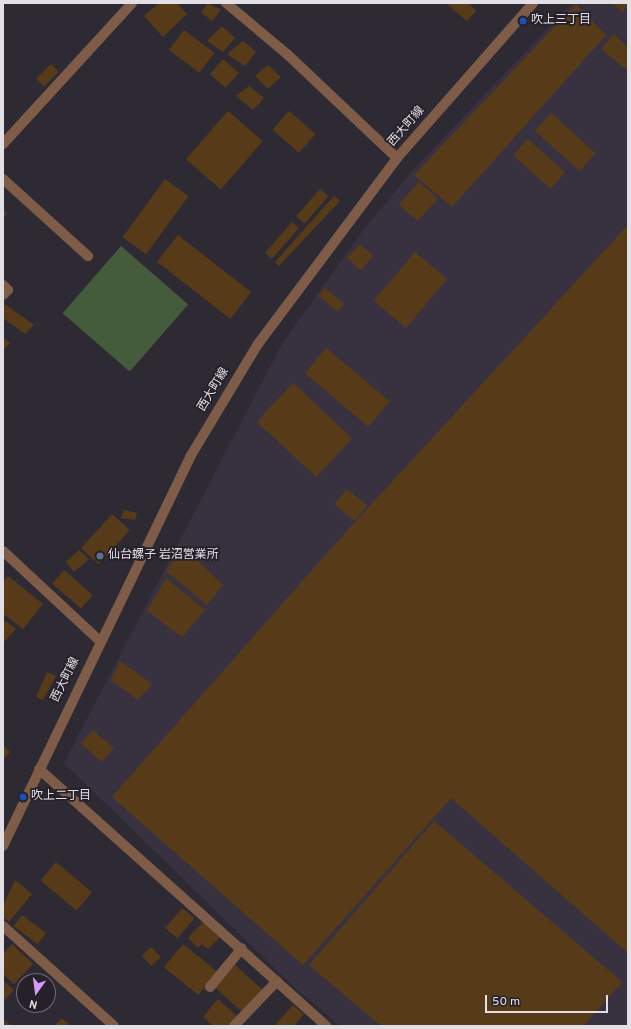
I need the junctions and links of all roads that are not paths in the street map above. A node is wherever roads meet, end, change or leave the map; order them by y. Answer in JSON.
{"nodes":[{"id":1,"x":132,"y":3,"type":"edge"},
{"id":2,"x":226,"y":3,"type":"edge"},
{"id":3,"x":533,"y":3,"type":"edge"},
{"id":4,"x":3,"y":144,"type":"edge"},
{"id":5,"x":397,"y":158,"type":"junction"},
{"id":6,"x":3,"y":180,"type":"edge"},
{"id":7,"x":88,"y":256,"type":"dead end"},
{"id":8,"x":3,"y":286,"type":"edge"},
{"id":9,"x":3,"y":295,"type":"edge"},
{"id":10,"x":3,"y":552,"type":"edge"},
{"id":11,"x":100,"y":640,"type":"junction"},
{"id":12,"x":39,"y":769,"type":"junction"},
{"id":13,"x":3,"y":846,"type":"edge"},
{"id":14,"x":3,"y":926,"type":"edge"},
{"id":15,"x":242,"y":948,"type":"junction"},
{"id":16,"x":277,"y":981,"type":"junction"},
{"id":17,"x":210,"y":987,"type":"dead end"},
{"id":18,"x":107,"y":1024,"type":"edge"},
{"id":19,"x":234,"y":1026,"type":"edge"},
{"id":20,"x":326,"y":1026,"type":"edge"}],
"edges":[{"from":1,"to":4,"type":"street"},
{"from":2,"to":5,"type":"street"},
{"from":3,"to":5,"type":"street","name":"西大町線"},
{"from":5,"to":11,"type":"street","name":"西大町線"},
{"from":6,"to":7,"type":"street"},
{"from":8,"to":9,"type":"street"},
{"from":10,"to":11,"type":"street"},
{"from":11,"to":12,"type":"street","name":"西大町線"},
{"from":12,"to":13,"type":"street","name":"西大町線"},
{"from":12,"to":15,"type":"street"},
{"from":14,"to":18,"type":"street"},
{"from":15,"to":16,"type":"street"},
{"from":15,"to":17,"type":"street"},
{"from":16,"to":19,"type":"street"},
{"from":16,"to":20,"type":"street"}]}
